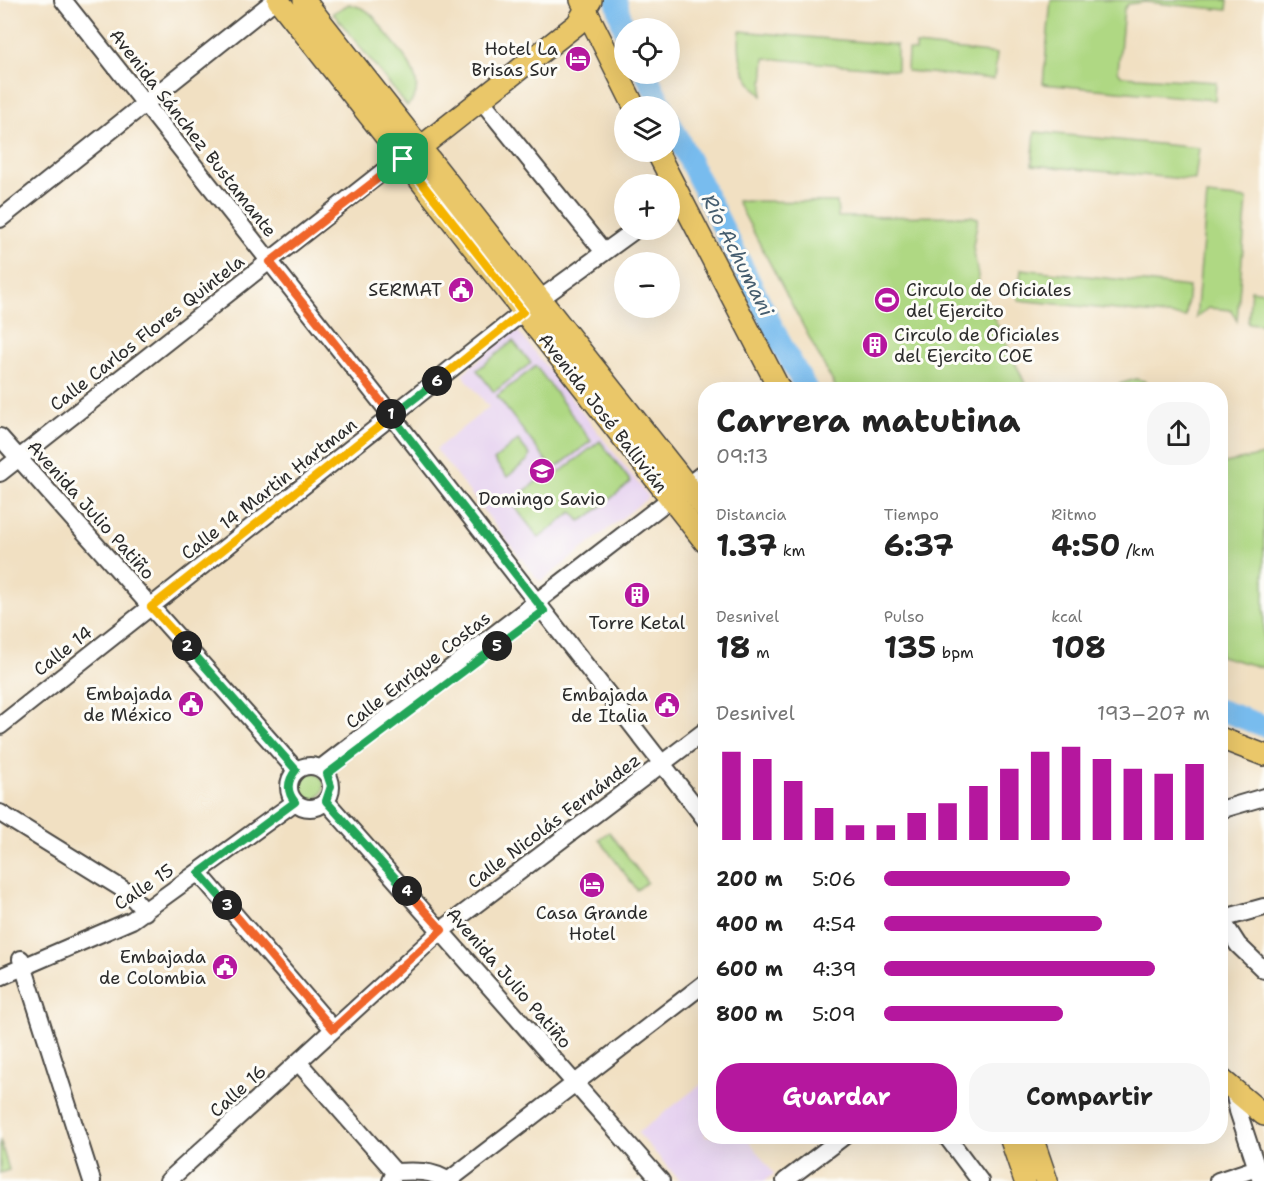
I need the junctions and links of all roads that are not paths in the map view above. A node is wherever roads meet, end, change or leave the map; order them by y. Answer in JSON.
{"nodes":[{"id":1,"x":63,"y":0,"type":"edge"},
{"id":2,"x":277,"y":0,"type":"edge"},
{"id":3,"x":304,"y":0,"type":"edge"},
{"id":4,"x":586,"y":3,"type":"edge"},
{"id":5,"x":629,"y":96,"type":"edge"},
{"id":6,"x":482,"y":101,"type":"junction"},
{"id":7,"x":146,"y":103,"type":"junction"},
{"id":8,"x":422,"y":148,"type":"junction"},
{"id":9,"x":403,"y":159,"type":"junction"},
{"id":10,"x":680,"y":212,"type":"edge"},
{"id":11,"x":0,"y":219,"type":"edge"},
{"id":12,"x":621,"y":240,"type":"edge"},
{"id":13,"x":604,"y":252,"type":"junction"},
{"id":14,"x":270,"y":262,"type":"junction"},
{"id":15,"x":540,"y":299,"type":"junction"},
{"id":16,"x":523,"y":312,"type":"junction"},
{"id":17,"x":776,"y":382,"type":"edge"},
{"id":18,"x":392,"y":416,"type":"junction"},
{"id":19,"x":0,"y":437,"type":"edge"},
{"id":20,"x":18,"y":458,"type":"junction"},
{"id":21,"x":0,"y":473,"type":"edge"},
{"id":22,"x":698,"y":484,"type":"edge"},
{"id":23,"x":690,"y":497,"type":"edge"},
{"id":24,"x":698,"y":521,"type":"edge"},
{"id":25,"x":541,"y":606,"type":"junction"},
{"id":26,"x":151,"y":607,"type":"junction"},
{"id":27,"x":0,"y":726,"type":"edge"},
{"id":28,"x":698,"y":736,"type":"edge"},
{"id":29,"x":1228,"y":741,"type":"edge"},
{"id":30,"x":1264,"y":755,"type":"edge"},
{"id":31,"x":663,"y":763,"type":"junction"},
{"id":32,"x":296,"y":770,"type":"junction"},
{"id":33,"x":324,"y":771,"type":"junction"},
{"id":34,"x":1264,"y":797,"type":"edge"},
{"id":35,"x":292,"y":799,"type":"junction"},
{"id":36,"x":326,"y":801,"type":"junction"},
{"id":37,"x":1228,"y":808,"type":"edge"},
{"id":38,"x":698,"y":810,"type":"edge"},
{"id":39,"x":0,"y":813,"type":"edge"},
{"id":40,"x":199,"y":873,"type":"junction"},
{"id":41,"x":1264,"y":907,"type":"edge"},
{"id":42,"x":142,"y":908,"type":"junction"},
{"id":43,"x":1228,"y":916,"type":"edge"},
{"id":44,"x":442,"y":930,"type":"junction"},
{"id":45,"x":1228,"y":930,"type":"edge"},
{"id":46,"x":22,"y":962,"type":"junction"},
{"id":47,"x":0,"y":965,"type":"edge"},
{"id":48,"x":1264,"y":970,"type":"edge"},
{"id":49,"x":0,"y":977,"type":"edge"},
{"id":50,"x":698,"y":988,"type":"edge"},
{"id":51,"x":333,"y":1029,"type":"junction"},
{"id":52,"x":298,"y":1062,"type":"junction"},
{"id":53,"x":574,"y":1083,"type":"junction"},
{"id":54,"x":1228,"y":1086,"type":"edge"},
{"id":55,"x":1228,"y":1088,"type":"edge"},
{"id":56,"x":1264,"y":1115,"type":"edge"},
{"id":57,"x":834,"y":1144,"type":"edge"},
{"id":58,"x":952,"y":1144,"type":"edge"},
{"id":59,"x":1012,"y":1144,"type":"edge"},
{"id":60,"x":1034,"y":1144,"type":"edge"},
{"id":61,"x":1259,"y":1175,"type":"edge"},
{"id":62,"x":393,"y":1177,"type":"edge"},
{"id":63,"x":92,"y":1181,"type":"edge"},
{"id":64,"x":168,"y":1181,"type":"edge"},
{"id":65,"x":448,"y":1181,"type":"edge"},
{"id":66,"x":662,"y":1181,"type":"edge"},
{"id":67,"x":785,"y":1181,"type":"edge"},
{"id":68,"x":980,"y":1181,"type":"edge"},
{"id":69,"x":1025,"y":1181,"type":"edge"},
{"id":70,"x":1047,"y":1181,"type":"edge"},
{"id":71,"x":1218,"y":1181,"type":"edge"}],
"edges":[{"from":1,"to":7,"type":"street","name":"Avenida Sánchez Bustamante"},
{"from":2,"to":7,"type":"street"},
{"from":2,"to":9,"type":"main road","name":"Avenida José Ballivián"},
{"from":3,"to":8,"type":"main road","name":"Avenida José Ballivián"},
{"from":4,"to":5,"type":"main road"},
{"from":4,"to":6,"type":"main road"},
{"from":6,"to":8,"type":"main road"},
{"from":6,"to":13,"type":"street"},
{"from":7,"to":11,"type":"street"},
{"from":7,"to":14,"type":"street","name":"Avenida Sánchez Bustamante"},
{"from":8,"to":9,"type":"main road"},
{"from":8,"to":15,"type":"main road","name":"Avenida José Ballivián"},
{"from":9,"to":14,"type":"street","name":"Calle Carlos Flores Quintela"},
{"from":9,"to":16,"type":"main road","name":"Avenida José Ballivián"},
{"from":10,"to":17,"type":"main road"},
{"from":12,"to":13,"type":"street"},
{"from":13,"to":15,"type":"street"},
{"from":14,"to":18,"type":"street","name":"Avenida Sánchez Bustamante"},
{"from":14,"to":20,"type":"street","name":"Calle Carlos Flores Quintela"},
{"from":15,"to":23,"type":"main road","name":"Avenida José Ballivián"},
{"from":16,"to":18,"type":"street","name":"Calle 14 Martin Hartman"},
{"from":16,"to":23,"type":"main road","name":"Avenida José Ballivián"},
{"from":18,"to":25,"type":"street","name":"Avenida Sánchez Bustamante"},
{"from":18,"to":26,"type":"street","name":"Calle 14 Martin Hartman"},
{"from":19,"to":20,"type":"street","name":"Avenida Julio Patiño"},
{"from":20,"to":21,"type":"street","name":"Calle Carlos Flores Quintela"},
{"from":20,"to":26,"type":"street","name":"Avenida Julio Patiño"},
{"from":22,"to":23,"type":"street"},
{"from":23,"to":24,"type":"main road","name":"Avenida José Ballivián"},
{"from":23,"to":25,"type":"street","name":"Calle Enrique Costas"},
{"from":25,"to":31,"type":"street","name":"Avenida Sánchez Bustamante"},
{"from":25,"to":33,"type":"street","name":"Calle Enrique Costas"},
{"from":26,"to":27,"type":"street","name":"Calle 14"},
{"from":26,"to":32,"type":"street","name":"Avenida Julio Patiño"},
{"from":28,"to":31,"type":"street","name":"Calle Nicolás Fernández"},
{"from":29,"to":30,"type":"main road"},
{"from":31,"to":38,"type":"street","name":"Avenida Sánchez Bustamante"},
{"from":31,"to":44,"type":"street","name":"Calle Nicolás Fernández"},
{"from":32,"to":33,"type":"street"},
{"from":32,"to":35,"type":"street"},
{"from":33,"to":36,"type":"street"},
{"from":34,"to":37,"type":"street"},
{"from":35,"to":36,"type":"street"},
{"from":35,"to":40,"type":"street","name":"Calle 15"},
{"from":35,"to":42,"type":"street","name":"Calle 15"},
{"from":36,"to":44,"type":"street","name":"Avenida Julio Patiño"},
{"from":39,"to":42,"type":"street"},
{"from":40,"to":42,"type":"street","name":"Calle 15"},
{"from":40,"to":51,"type":"street"},
{"from":41,"to":43,"type":"street"},
{"from":42,"to":46,"type":"street","name":"Calle 15"},
{"from":44,"to":51,"type":"street","name":"Calle Nicolás Fernández"},
{"from":44,"to":53,"type":"street","name":"Avenida Julio Patiño"},
{"from":45,"to":48,"type":"street"},
{"from":46,"to":47,"type":"street","name":"Calle 15"},
{"from":46,"to":49,"type":"street","name":"Calle 15"},
{"from":46,"to":63,"type":"street"},
{"from":50,"to":53,"type":"street"},
{"from":51,"to":52,"type":"street","name":"Calle 16"},
{"from":52,"to":62,"type":"street"},
{"from":52,"to":64,"type":"street","name":"Calle 16"},
{"from":53,"to":65,"type":"street"},
{"from":53,"to":66,"type":"street","name":"Avenida Julio Patiño"},
{"from":54,"to":56,"type":"main road"},
{"from":55,"to":61,"type":"street"},
{"from":57,"to":67,"type":"street"},
{"from":58,"to":68,"type":"street"},
{"from":59,"to":69,"type":"main road"},
{"from":60,"to":70,"type":"main road"},
{"from":61,"to":71,"type":"street"},
{"from":62,"to":65,"type":"street"}]}
